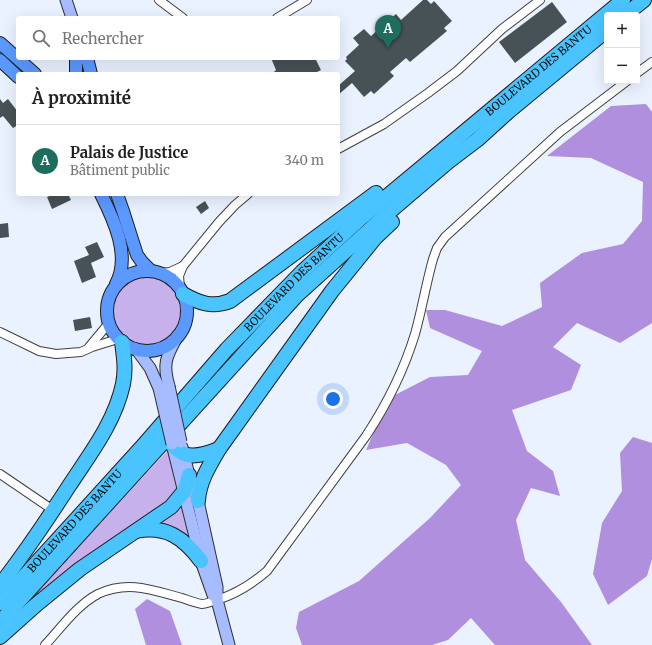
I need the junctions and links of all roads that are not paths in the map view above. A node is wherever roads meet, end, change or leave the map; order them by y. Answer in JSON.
{"nodes":[{"id":1,"x":66,"y":0,"type":"edge"},
{"id":2,"x":159,"y":0,"type":"edge"},
{"id":3,"x":307,"y":0,"type":"edge"},
{"id":4,"x":540,"y":0,"type":"edge"},
{"id":5,"x":623,"y":0,"type":"edge"},
{"id":6,"x":644,"y":0,"type":"edge"},
{"id":7,"x":630,"y":12,"type":"edge"},
{"id":8,"x":71,"y":16,"type":"edge"},
{"id":9,"x":180,"y":16,"type":"edge"},
{"id":10,"x":280,"y":16,"type":"edge"},
{"id":11,"x":604,"y":32,"type":"edge"},
{"id":12,"x":0,"y":43,"type":"edge"},
{"id":13,"x":16,"y":57,"type":"edge"},
{"id":14,"x":0,"y":60,"type":"edge"},
{"id":15,"x":19,"y":60,"type":"edge"},
{"id":16,"x":76,"y":60,"type":"edge"},
{"id":17,"x":88,"y":60,"type":"edge"},
{"id":18,"x":652,"y":62,"type":"edge"},
{"id":19,"x":640,"y":71,"type":"edge"},
{"id":20,"x":33,"y":72,"type":"edge"},
{"id":21,"x":76,"y":72,"type":"edge"},
{"id":22,"x":90,"y":72,"type":"edge"},
{"id":23,"x":16,"y":75,"type":"edge"},
{"id":24,"x":623,"y":84,"type":"edge"},
{"id":25,"x":505,"y":98,"type":"junction"},
{"id":26,"x":477,"y":140,"type":"junction"},
{"id":27,"x":340,"y":148,"type":"edge"},
{"id":28,"x":102,"y":196,"type":"edge"},
{"id":29,"x":118,"y":196,"type":"edge"},
{"id":30,"x":123,"y":196,"type":"edge"},
{"id":31,"x":246,"y":196,"type":"edge"},
{"id":32,"x":133,"y":240,"type":"junction"},
{"id":33,"x":183,"y":266,"type":"junction"},
{"id":34,"x":156,"y":272,"type":"junction"},
{"id":35,"x":114,"y":288,"type":"junction"},
{"id":36,"x":181,"y":291,"type":"junction"},
{"id":37,"x":109,"y":324,"type":"junction"},
{"id":38,"x":0,"y":332,"type":"edge"},
{"id":39,"x":178,"y":335,"type":"junction"},
{"id":40,"x":120,"y":340,"type":"junction"},
{"id":41,"x":88,"y":349,"type":"junction"},
{"id":42,"x":136,"y":349,"type":"junction"},
{"id":43,"x":164,"y":387,"type":"junction"},
{"id":44,"x":178,"y":446,"type":"junction"},
{"id":45,"x":219,"y":449,"type":"junction"},
{"id":46,"x":0,"y":474,"type":"edge"},
{"id":47,"x":189,"y":475,"type":"junction"},
{"id":48,"x":185,"y":490,"type":"junction"},
{"id":49,"x":198,"y":502,"type":"junction"},
{"id":50,"x":53,"y":510,"type":"junction"},
{"id":51,"x":136,"y":531,"type":"junction"},
{"id":52,"x":202,"y":561,"type":"junction"},
{"id":53,"x":0,"y":586,"type":"edge"},
{"id":54,"x":217,"y":600,"type":"junction"},
{"id":55,"x":0,"y":603,"type":"edge"},
{"id":56,"x":0,"y":622,"type":"edge"},
{"id":57,"x":0,"y":637,"type":"edge"},
{"id":58,"x":45,"y":645,"type":"edge"},
{"id":59,"x":228,"y":645,"type":"edge"}],
"edges":[{"from":1,"to":8,"type":"street"},
{"from":2,"to":9,"type":"street"},
{"from":3,"to":10,"type":"street"},
{"from":4,"to":27,"type":"street"},
{"from":5,"to":25,"type":"highway","name":"BOULEVARD DES BANTU"},
{"from":6,"to":7,"type":"highway"},
{"from":11,"to":26,"type":"highway","name":"BOULEVARD DES BANTU"},
{"from":12,"to":13,"type":"main road"},
{"from":14,"to":23,"type":"main road"},
{"from":15,"to":20,"type":"main road"},
{"from":16,"to":21,"type":"main road"},
{"from":17,"to":22,"type":"main road"},
{"from":18,"to":19,"type":"street"},
{"from":24,"to":54,"type":"street"},
{"from":25,"to":36,"type":"highway"},
{"from":25,"to":55,"type":"highway","name":"BOULEVARD DES BANTU"},
{"from":26,"to":45,"type":"highway"},
{"from":26,"to":56,"type":"highway","name":"BOULEVARD DES BANTU"},
{"from":28,"to":35,"type":"main road"},
{"from":29,"to":32,"type":"main road"},
{"from":30,"to":32,"type":"main road"},
{"from":31,"to":33,"type":"street"},
{"from":32,"to":34,"type":"main road"},
{"from":33,"to":34,"type":"street"},
{"from":33,"to":36,"type":"street"},
{"from":34,"to":35,"type":"main road"},
{"from":34,"to":36,"type":"main road"},
{"from":35,"to":37,"type":"main road"},
{"from":36,"to":39,"type":"main road"},
{"from":37,"to":40,"type":"main road"},
{"from":37,"to":41,"type":"street"},
{"from":38,"to":41,"type":"street"},
{"from":39,"to":42,"type":"main road"},
{"from":39,"to":43,"type":"street"},
{"from":40,"to":41,"type":"street"},
{"from":40,"to":42,"type":"main road"},
{"from":40,"to":50,"type":"highway"},
{"from":42,"to":43,"type":"street"},
{"from":43,"to":44,"type":"street","bridge":true},
{"from":44,"to":45,"type":"highway"},
{"from":44,"to":47,"type":"street"},
{"from":44,"to":48,"type":"street"},
{"from":45,"to":49,"type":"highway"},
{"from":46,"to":50,"type":"street"},
{"from":47,"to":48,"type":"highway"},
{"from":47,"to":49,"type":"street"},
{"from":48,"to":51,"type":"highway"},
{"from":48,"to":52,"type":"street"},
{"from":49,"to":54,"type":"street"},
{"from":50,"to":53,"type":"highway"},
{"from":51,"to":52,"type":"highway"},
{"from":51,"to":57,"type":"highway"},
{"from":52,"to":54,"type":"street"},
{"from":54,"to":58,"type":"street"},
{"from":54,"to":59,"type":"street"}]}
